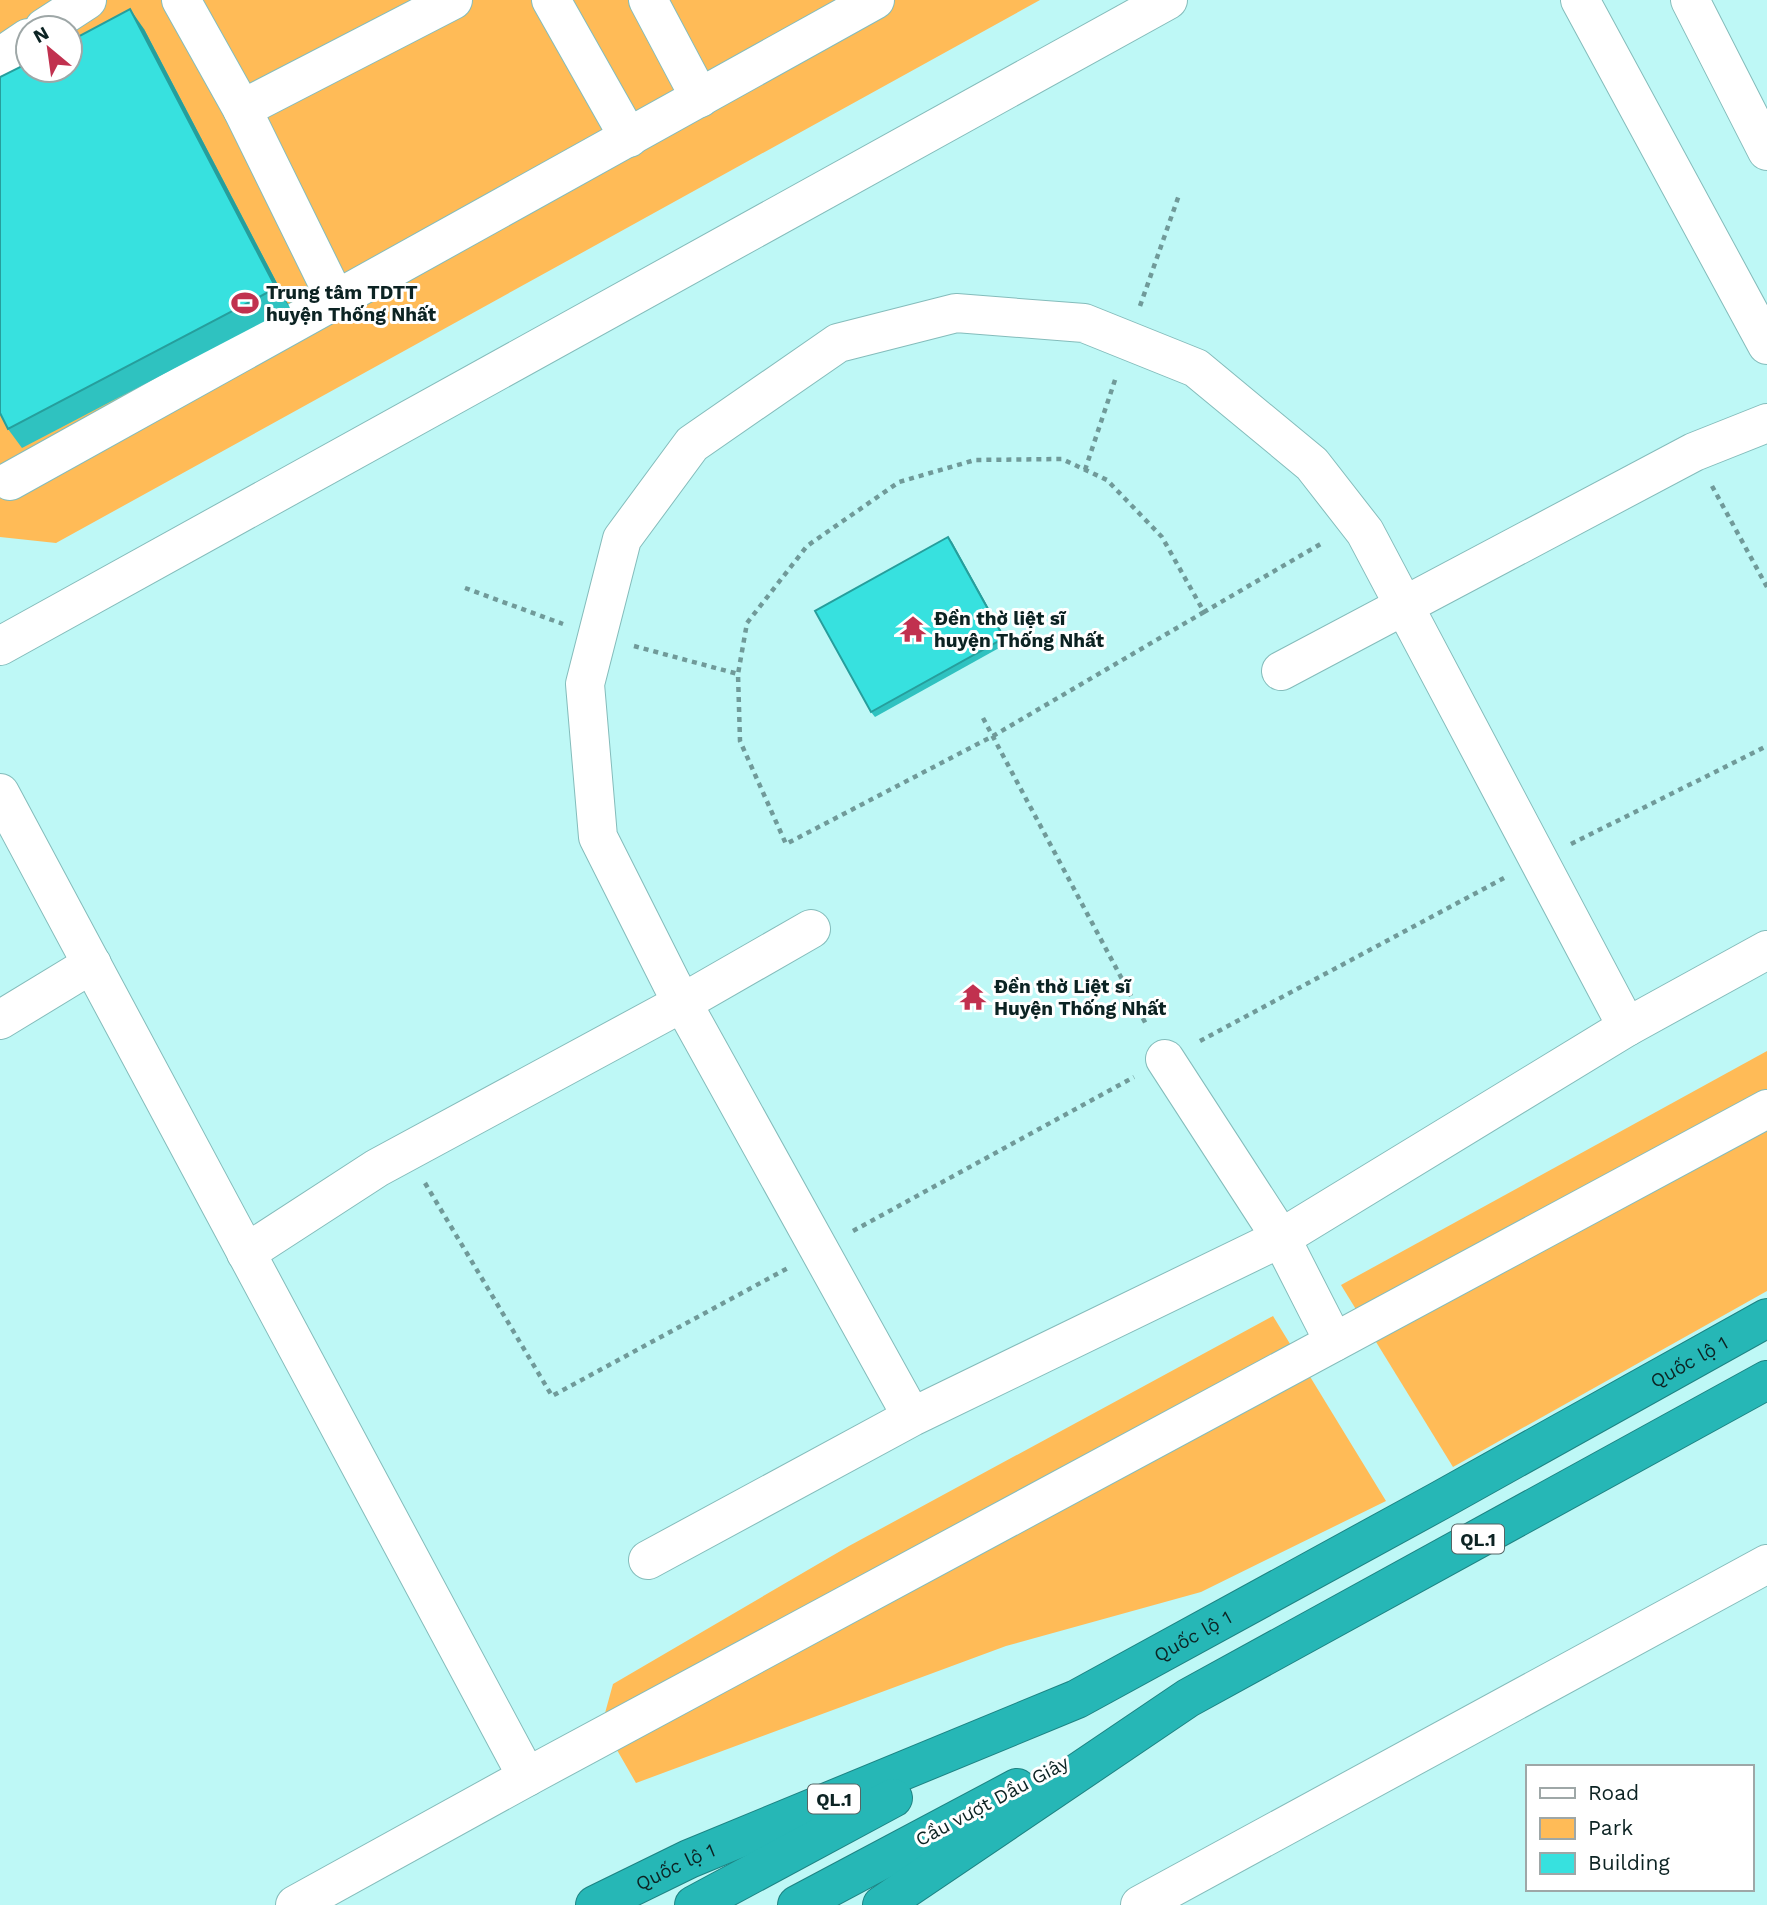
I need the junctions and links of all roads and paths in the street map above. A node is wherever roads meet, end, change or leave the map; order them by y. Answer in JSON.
{"nodes":[{"id":1,"x":87,"y":0,"type":"edge"},
{"id":2,"x":181,"y":0,"type":"edge"},
{"id":3,"x":453,"y":0,"type":"edge"},
{"id":4,"x":551,"y":0,"type":"edge"},
{"id":5,"x":648,"y":0,"type":"edge"},
{"id":6,"x":874,"y":0,"type":"edge"},
{"id":7,"x":1168,"y":0,"type":"edge"},
{"id":8,"x":1580,"y":0,"type":"edge"},
{"id":9,"x":1690,"y":0,"type":"edge"},
{"id":10,"x":66,"y":14,"type":"edge"},
{"id":11,"x":700,"y":98,"type":"junction"},
{"id":12,"x":242,"y":109,"type":"junction"},
{"id":13,"x":629,"y":138,"type":"junction"},
{"id":14,"x":1767,"y":151,"type":"edge"},
{"id":15,"x":336,"y":300,"type":"junction"},
{"id":16,"x":1767,"y":345,"type":"edge"},
{"id":17,"x":1767,"y":423,"type":"edge"},
{"id":18,"x":1694,"y":452,"type":"junction"},
{"id":19,"x":10,"y":481,"type":"dead end"},
{"id":20,"x":1358,"y":523,"type":"junction"},
{"id":21,"x":1767,"y":587,"type":"edge"},
{"id":22,"x":1403,"y":606,"type":"junction"},
{"id":23,"x":1204,"y":612,"type":"junction"},
{"id":24,"x":0,"y":646,"type":"edge"},
{"id":25,"x":1281,"y":671,"type":"dead end"},
{"id":26,"x":983,"y":718,"type":"dead end"},
{"id":27,"x":993,"y":736,"type":"junction"},
{"id":28,"x":1767,"y":746,"type":"edge"},
{"id":29,"x":0,"y":793,"type":"edge"},
{"id":30,"x":1537,"y":860,"type":"junction"},
{"id":31,"x":811,"y":929,"type":"dead end"},
{"id":32,"x":1767,"y":950,"type":"edge"},
{"id":33,"x":92,"y":964,"type":"junction"},
{"id":34,"x":682,"y":1003,"type":"junction"},
{"id":35,"x":0,"y":1020,"type":"edge"},
{"id":36,"x":1627,"y":1027,"type":"junction"},
{"id":37,"x":1165,"y":1059,"type":"junction"},
{"id":38,"x":1767,"y":1108,"type":"edge"},
{"id":39,"x":407,"y":1152,"type":"junction"},
{"id":40,"x":1281,"y":1238,"type":"junction"},
{"id":41,"x":819,"y":1250,"type":"junction"},
{"id":42,"x":246,"y":1253,"type":"junction"},
{"id":43,"x":1767,"y":1318,"type":"edge"},
{"id":44,"x":1334,"y":1342,"type":"junction"},
{"id":45,"x":1767,"y":1380,"type":"edge"},
{"id":46,"x":912,"y":1417,"type":"junction"},
{"id":47,"x":648,"y":1560,"type":"dead end"},
{"id":48,"x":1767,"y":1564,"type":"edge"},
{"id":49,"x":1188,"y":1698,"type":"junction"},
{"id":50,"x":1077,"y":1699,"type":"junction"},
{"id":51,"x":527,"y":1777,"type":"junction"},
{"id":52,"x":295,"y":1905,"type":"edge"},
{"id":53,"x":594,"y":1905,"type":"edge"},
{"id":54,"x":694,"y":1905,"type":"edge"},
{"id":55,"x":797,"y":1905,"type":"edge"},
{"id":56,"x":881,"y":1905,"type":"edge"},
{"id":57,"x":1140,"y":1905,"type":"edge"}],
"edges":[{"from":1,"to":10,"type":"street"},
{"from":2,"to":12,"type":"street"},
{"from":3,"to":12,"type":"street"},
{"from":4,"to":13,"type":"street"},
{"from":5,"to":11,"type":"street"},
{"from":6,"to":11,"type":"street"},
{"from":7,"to":24,"type":"street"},
{"from":8,"to":16,"type":"street"},
{"from":9,"to":14,"type":"street"},
{"from":11,"to":13,"type":"street"},
{"from":12,"to":15,"type":"street"},
{"from":13,"to":15,"type":"street"},
{"from":15,"to":19,"type":"street"},
{"from":17,"to":18,"type":"street"},
{"from":18,"to":21,"type":"path"},
{"from":18,"to":22,"type":"street"},
{"from":20,"to":22,"type":"street"},
{"from":20,"to":23,"type":"path"},
{"from":20,"to":34,"type":"street"},
{"from":22,"to":25,"type":"street"},
{"from":22,"to":30,"type":"street"},
{"from":23,"to":27,"type":"path"},
{"from":23,"to":27,"type":"path"},
{"from":26,"to":27,"type":"path"},
{"from":27,"to":37,"type":"path"},
{"from":28,"to":30,"type":"path"},
{"from":29,"to":33,"type":"street"},
{"from":30,"to":36,"type":"street"},
{"from":30,"to":37,"type":"path"},
{"from":31,"to":34,"type":"street"},
{"from":32,"to":36,"type":"street"},
{"from":33,"to":35,"type":"street"},
{"from":33,"to":42,"type":"street"},
{"from":34,"to":39,"type":"street"},
{"from":34,"to":41,"type":"street"},
{"from":36,"to":40,"type":"street"},
{"from":37,"to":40,"type":"street"},
{"from":37,"to":41,"type":"path"},
{"from":38,"to":44,"type":"street"},
{"from":39,"to":41,"type":"path"},
{"from":39,"to":42,"type":"street"},
{"from":40,"to":44,"type":"street"},
{"from":40,"to":46,"type":"street"},
{"from":41,"to":46,"type":"street"},
{"from":42,"to":51,"type":"street"},
{"from":43,"to":50,"type":"highway","name":"Quốc lộ 1","number":"QL.1"},
{"from":44,"to":51,"type":"street"},
{"from":45,"to":49,"type":"highway","number":"QL.1"},
{"from":46,"to":47,"type":"street"},
{"from":48,"to":57,"type":"street"},
{"from":49,"to":55,"type":"highway","name":"Cầu vượt Dầu Giây","number":"QL.1"},
{"from":49,"to":56,"type":"highway","number":"QL.1"},
{"from":50,"to":53,"type":"highway","name":"Quốc lộ 1","number":"QL.1"},
{"from":50,"to":54,"type":"highway","number":"QL.1"},
{"from":51,"to":52,"type":"street"}]}
